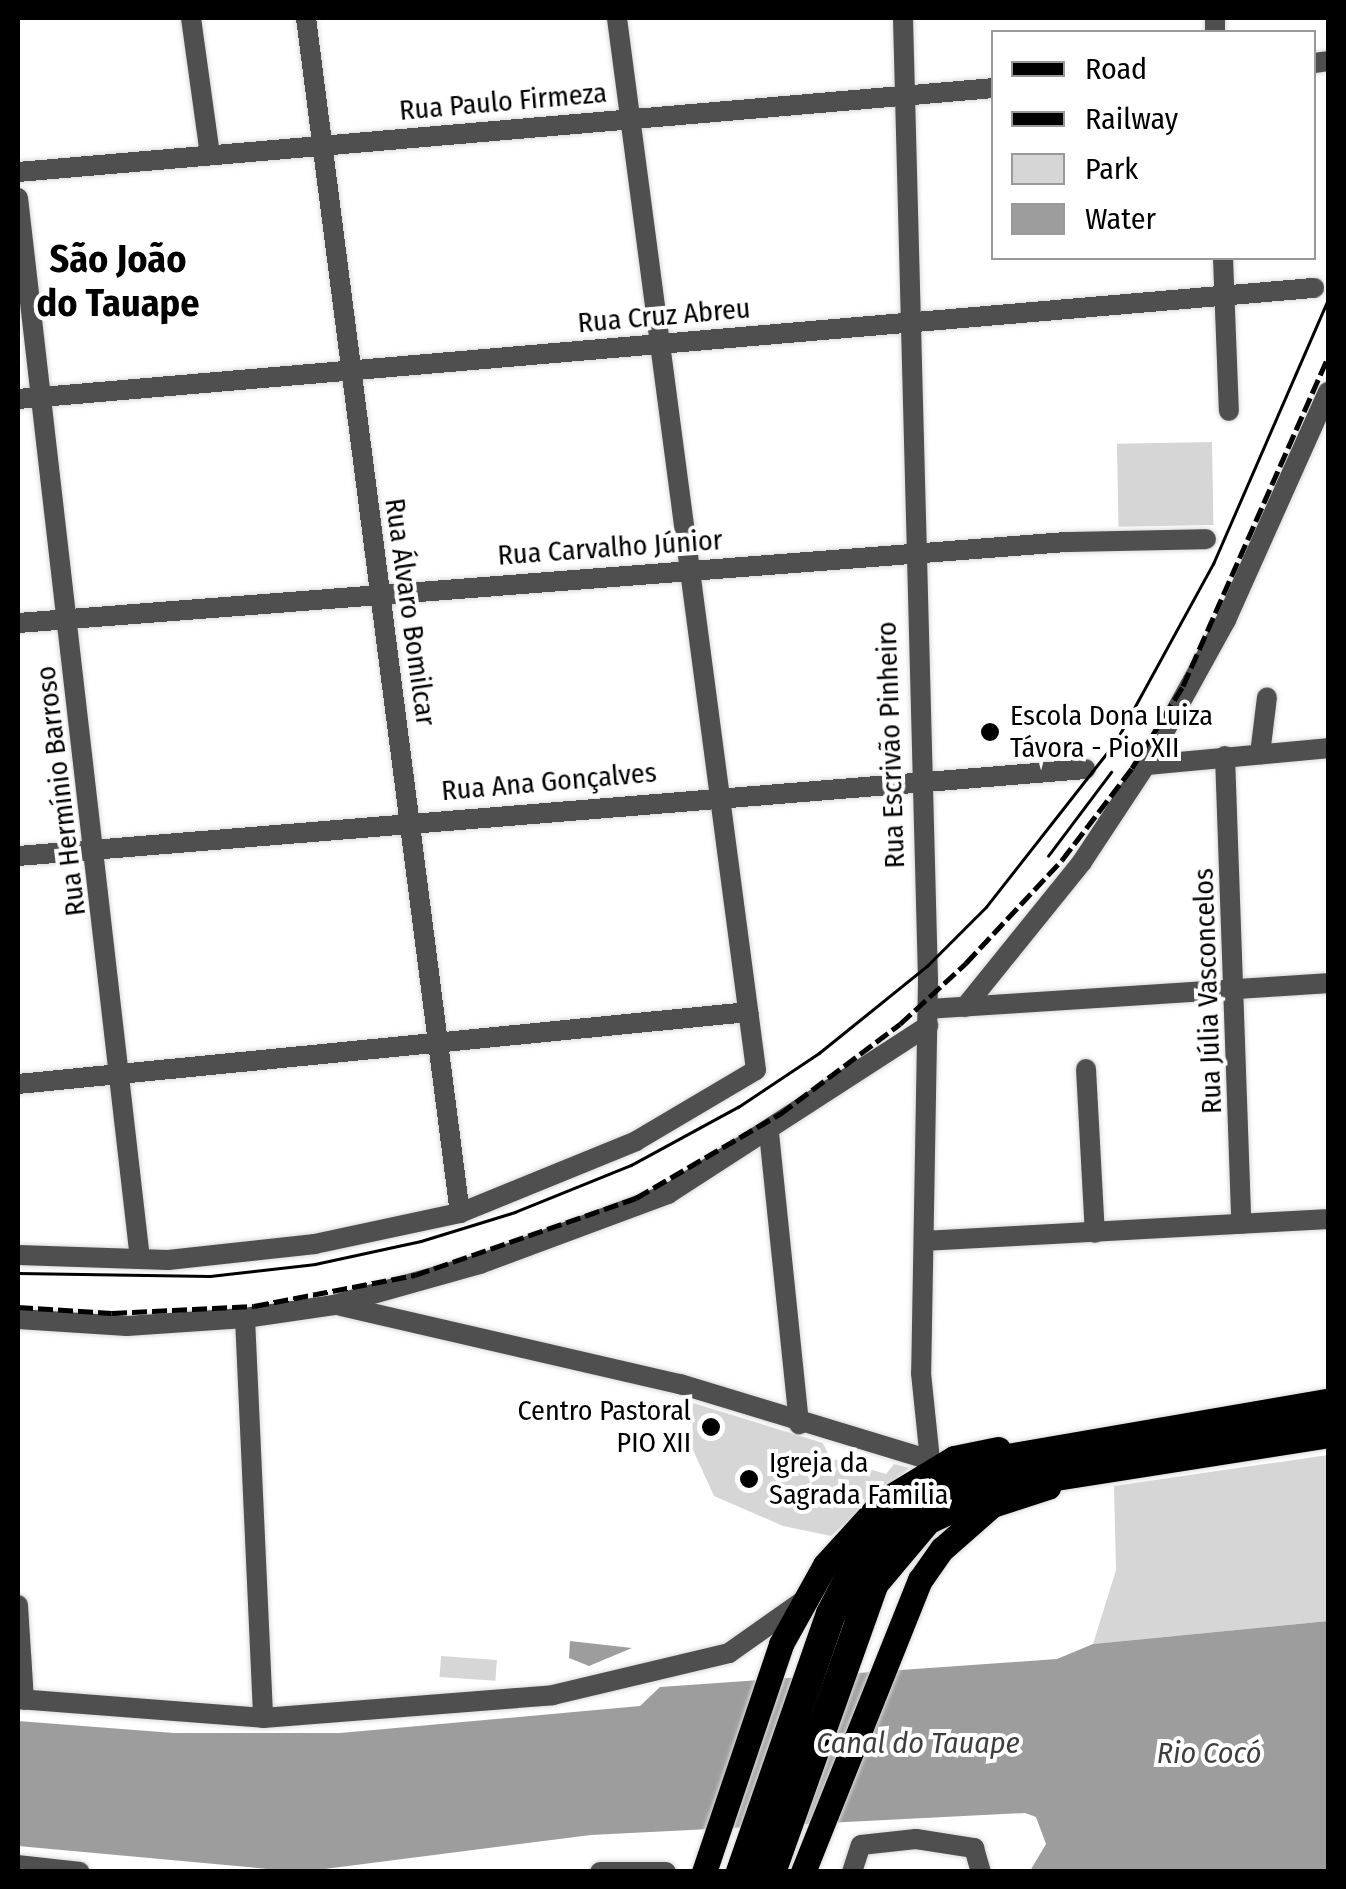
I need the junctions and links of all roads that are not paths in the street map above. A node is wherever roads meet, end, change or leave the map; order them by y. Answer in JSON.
{"nodes":[{"id":1,"x":191,"y":18,"type":"edge"},
{"id":2,"x":306,"y":18,"type":"edge"},
{"id":3,"x":617,"y":18,"type":"edge"},
{"id":4,"x":903,"y":18,"type":"edge"},
{"id":5,"x":991,"y":88,"type":"edge"},
{"id":6,"x":904,"y":94,"type":"junction"},
{"id":7,"x":629,"y":119,"type":"junction"},
{"id":8,"x":324,"y":146,"type":"junction"},
{"id":9,"x":210,"y":156,"type":"junction"},
{"id":10,"x":18,"y":172,"type":"edge"},
{"id":11,"x":18,"y":198,"type":"edge"},
{"id":12,"x":1223,"y":260,"type":"edge"},
{"id":13,"x":1314,"y":288,"type":"dead end"},
{"id":14,"x":1224,"y":296,"type":"junction"},
{"id":15,"x":909,"y":323,"type":"junction"},
{"id":16,"x":662,"y":344,"type":"junction"},
{"id":17,"x":352,"y":370,"type":"junction"},
{"id":18,"x":1328,"y":392,"type":"edge"},
{"id":19,"x":44,"y":397,"type":"junction"},
{"id":20,"x":18,"y":399,"type":"edge"},
{"id":21,"x":1229,"y":411,"type":"dead end"},
{"id":22,"x":1206,"y":539,"type":"dead end"},
{"id":23,"x":912,"y":555,"type":"junction"},
{"id":24,"x":693,"y":569,"type":"junction"},
{"id":25,"x":378,"y":592,"type":"junction"},
{"id":26,"x":69,"y":618,"type":"junction"},
{"id":27,"x":18,"y":623,"type":"edge"},
{"id":28,"x":1267,"y":697,"type":"dead end"},
{"id":29,"x":1328,"y":748,"type":"edge"},
{"id":30,"x":1260,"y":754,"type":"junction"},
{"id":31,"x":1225,"y":756,"type":"junction"},
{"id":32,"x":1146,"y":765,"type":"junction"},
{"id":33,"x":1086,"y":769,"type":"dead end"},
{"id":34,"x":918,"y":779,"type":"junction"},
{"id":35,"x":722,"y":796,"type":"junction"},
{"id":36,"x":412,"y":821,"type":"junction"},
{"id":37,"x":95,"y":850,"type":"junction"},
{"id":38,"x":18,"y":856,"type":"edge"},
{"id":39,"x":1328,"y":983,"type":"edge"},
{"id":40,"x":1238,"y":990,"type":"junction"},
{"id":41,"x":965,"y":1008,"type":"junction"},
{"id":42,"x":748,"y":1012,"type":"junction"},
{"id":43,"x":928,"y":1017,"type":"junction"},
{"id":44,"x":437,"y":1044,"type":"junction"},
{"id":45,"x":1086,"y":1069,"type":"dead end"},
{"id":46,"x":122,"y":1073,"type":"junction"},
{"id":47,"x":18,"y":1084,"type":"edge"},
{"id":48,"x":769,"y":1133,"type":"junction"},
{"id":49,"x":460,"y":1213,"type":"junction"},
{"id":50,"x":1328,"y":1219,"type":"edge"},
{"id":51,"x":1241,"y":1224,"type":"junction"},
{"id":52,"x":1095,"y":1233,"type":"junction"},
{"id":53,"x":924,"y":1241,"type":"junction"},
{"id":54,"x":18,"y":1255,"type":"edge"},
{"id":55,"x":140,"y":1260,"type":"junction"},
{"id":56,"x":334,"y":1305,"type":"junction"},
{"id":57,"x":246,"y":1318,"type":"junction"},
{"id":58,"x":18,"y":1320,"type":"edge"},
{"id":59,"x":1328,"y":1404,"type":"edge"},
{"id":60,"x":798,"y":1424,"type":"junction"},
{"id":61,"x":1328,"y":1433,"type":"edge"},
{"id":62,"x":1086,"y":1443,"type":"junction"},
{"id":63,"x":929,"y":1464,"type":"junction"},
{"id":64,"x":1106,"y":1470,"type":"junction"},
{"id":65,"x":18,"y":1605,"type":"edge"},
{"id":66,"x":832,"y":1611,"type":"junction"},
{"id":67,"x":21,"y":1700,"type":"edge"},
{"id":68,"x":263,"y":1718,"type":"junction"},
{"id":69,"x":809,"y":1856,"type":"edge"},
{"id":70,"x":18,"y":1866,"type":"edge"},
{"id":71,"x":705,"y":1870,"type":"edge"},
{"id":72,"x":80,"y":1872,"type":"edge"},
{"id":73,"x":600,"y":1872,"type":"edge"},
{"id":74,"x":666,"y":1872,"type":"edge"},
{"id":75,"x":741,"y":1872,"type":"edge"},
{"id":76,"x":770,"y":1872,"type":"edge"},
{"id":77,"x":852,"y":1872,"type":"edge"},
{"id":78,"x":982,"y":1872,"type":"edge"}],
"edges":[{"from":1,"to":9,"type":"street"},
{"from":2,"to":8,"type":"street","name":"Rua Álvaro Bomilcar"},
{"from":3,"to":7,"type":"street"},
{"from":4,"to":6,"type":"street","name":"Rua Escrivão Pinheiro"},
{"from":5,"to":6,"type":"street","name":"Rua Paulo Firmeza"},
{"from":6,"to":7,"type":"street","name":"Rua Paulo Firmeza"},
{"from":6,"to":15,"type":"street","name":"Rua Escrivão Pinheiro"},
{"from":7,"to":8,"type":"street","name":"Rua Paulo Firmeza"},
{"from":7,"to":16,"type":"street"},
{"from":8,"to":9,"type":"street","name":"Rua Paulo Firmeza"},
{"from":8,"to":17,"type":"street","name":"Rua Álvaro Bomilcar"},
{"from":9,"to":10,"type":"street","name":"Rua Paulo Firmeza"},
{"from":11,"to":19,"type":"street","name":"Rua Hermínio Barroso"},
{"from":12,"to":14,"type":"street"},
{"from":13,"to":14,"type":"street","name":"Rua Cruz Abreu"},
{"from":14,"to":15,"type":"street","name":"Rua Cruz Abreu"},
{"from":14,"to":21,"type":"street"},
{"from":15,"to":16,"type":"street","name":"Rua Cruz Abreu"},
{"from":15,"to":23,"type":"street","name":"Rua Escrivão Pinheiro"},
{"from":16,"to":17,"type":"street","name":"Rua Cruz Abreu"},
{"from":16,"to":24,"type":"street"},
{"from":17,"to":19,"type":"street","name":"Rua Cruz Abreu"},
{"from":17,"to":25,"type":"street","name":"Rua Álvaro Bomilcar"},
{"from":18,"to":32,"type":"street"},
{"from":19,"to":20,"type":"street","name":"Rua Cruz Abreu"},
{"from":19,"to":26,"type":"street","name":"Rua Hermínio Barroso"},
{"from":22,"to":23,"type":"street","name":"Rua Carvalho Júnior"},
{"from":23,"to":24,"type":"street","name":"Rua Carvalho Júnior"},
{"from":23,"to":34,"type":"street","name":"Rua Escrivão Pinheiro"},
{"from":24,"to":25,"type":"street","name":"Rua Carvalho Júnior"},
{"from":24,"to":35,"type":"street"},
{"from":25,"to":26,"type":"street","name":"Rua Carvalho Júnior"},
{"from":25,"to":36,"type":"street","name":"Rua Álvaro Bomilcar"},
{"from":26,"to":27,"type":"street","name":"Rua Carvalho Júnior"},
{"from":26,"to":37,"type":"street","name":"Rua Hermínio Barroso"},
{"from":28,"to":30,"type":"street"},
{"from":29,"to":30,"type":"street"},
{"from":30,"to":31,"type":"street"},
{"from":31,"to":32,"type":"street"},
{"from":31,"to":40,"type":"street","name":"Rua Júlia Vasconcelos"},
{"from":32,"to":41,"type":"street"},
{"from":33,"to":34,"type":"street","name":"Rua Ana Gonçalves"},
{"from":34,"to":35,"type":"street","name":"Rua Ana Gonçalves"},
{"from":34,"to":43,"type":"street","name":"Rua Escrivão Pinheiro"},
{"from":35,"to":36,"type":"street","name":"Rua Ana Gonçalves"},
{"from":35,"to":42,"type":"street"},
{"from":36,"to":37,"type":"street","name":"Rua Ana Gonçalves"},
{"from":36,"to":44,"type":"street","name":"Rua Álvaro Bomilcar"},
{"from":37,"to":38,"type":"street","name":"Rua Ana Gonçalves"},
{"from":37,"to":46,"type":"street","name":"Rua Hermínio Barroso"},
{"from":39,"to":40,"type":"street"},
{"from":40,"to":41,"type":"street"},
{"from":40,"to":51,"type":"street","name":"Rua Júlia Vasconcelos"},
{"from":41,"to":43,"type":"street"},
{"from":42,"to":44,"type":"street"},
{"from":42,"to":49,"type":"street"},
{"from":43,"to":48,"type":"street"},
{"from":43,"to":53,"type":"street","name":"Rua Escrivão Pinheiro"},
{"from":44,"to":46,"type":"street"},
{"from":44,"to":49,"type":"street","name":"Rua Álvaro Bomilcar"},
{"from":45,"to":52,"type":"street"},
{"from":46,"to":47,"type":"street"},
{"from":46,"to":55,"type":"street","name":"Rua Hermínio Barroso"},
{"from":48,"to":56,"type":"street"},
{"from":48,"to":60,"type":"street"},
{"from":49,"to":55,"type":"street"},
{"from":50,"to":51,"type":"street"},
{"from":51,"to":52,"type":"street"},
{"from":52,"to":53,"type":"street"},
{"from":53,"to":63,"type":"street","name":"Rua Escrivão Pinheiro"},
{"from":54,"to":55,"type":"street"},
{"from":56,"to":57,"type":"street"},
{"from":56,"to":60,"type":"street"},
{"from":57,"to":58,"type":"street"},
{"from":57,"to":68,"type":"street"},
{"from":59,"to":62,"type":"highway"},
{"from":60,"to":63,"type":"street"},
{"from":61,"to":64,"type":"highway"},
{"from":62,"to":63,"type":"main road"},
{"from":62,"to":66,"type":"highway"},
{"from":63,"to":66,"type":"main road"},
{"from":64,"to":66,"type":"highway"},
{"from":64,"to":69,"type":"main road"},
{"from":65,"to":67,"type":"street"},
{"from":66,"to":68,"type":"street"},
{"from":66,"to":71,"type":"main road"},
{"from":66,"to":75,"type":"highway"},
{"from":66,"to":76,"type":"highway"},
{"from":67,"to":68,"type":"street"},
{"from":70,"to":72,"type":"street"},
{"from":73,"to":74,"type":"street"},
{"from":77,"to":78,"type":"street"}]}
